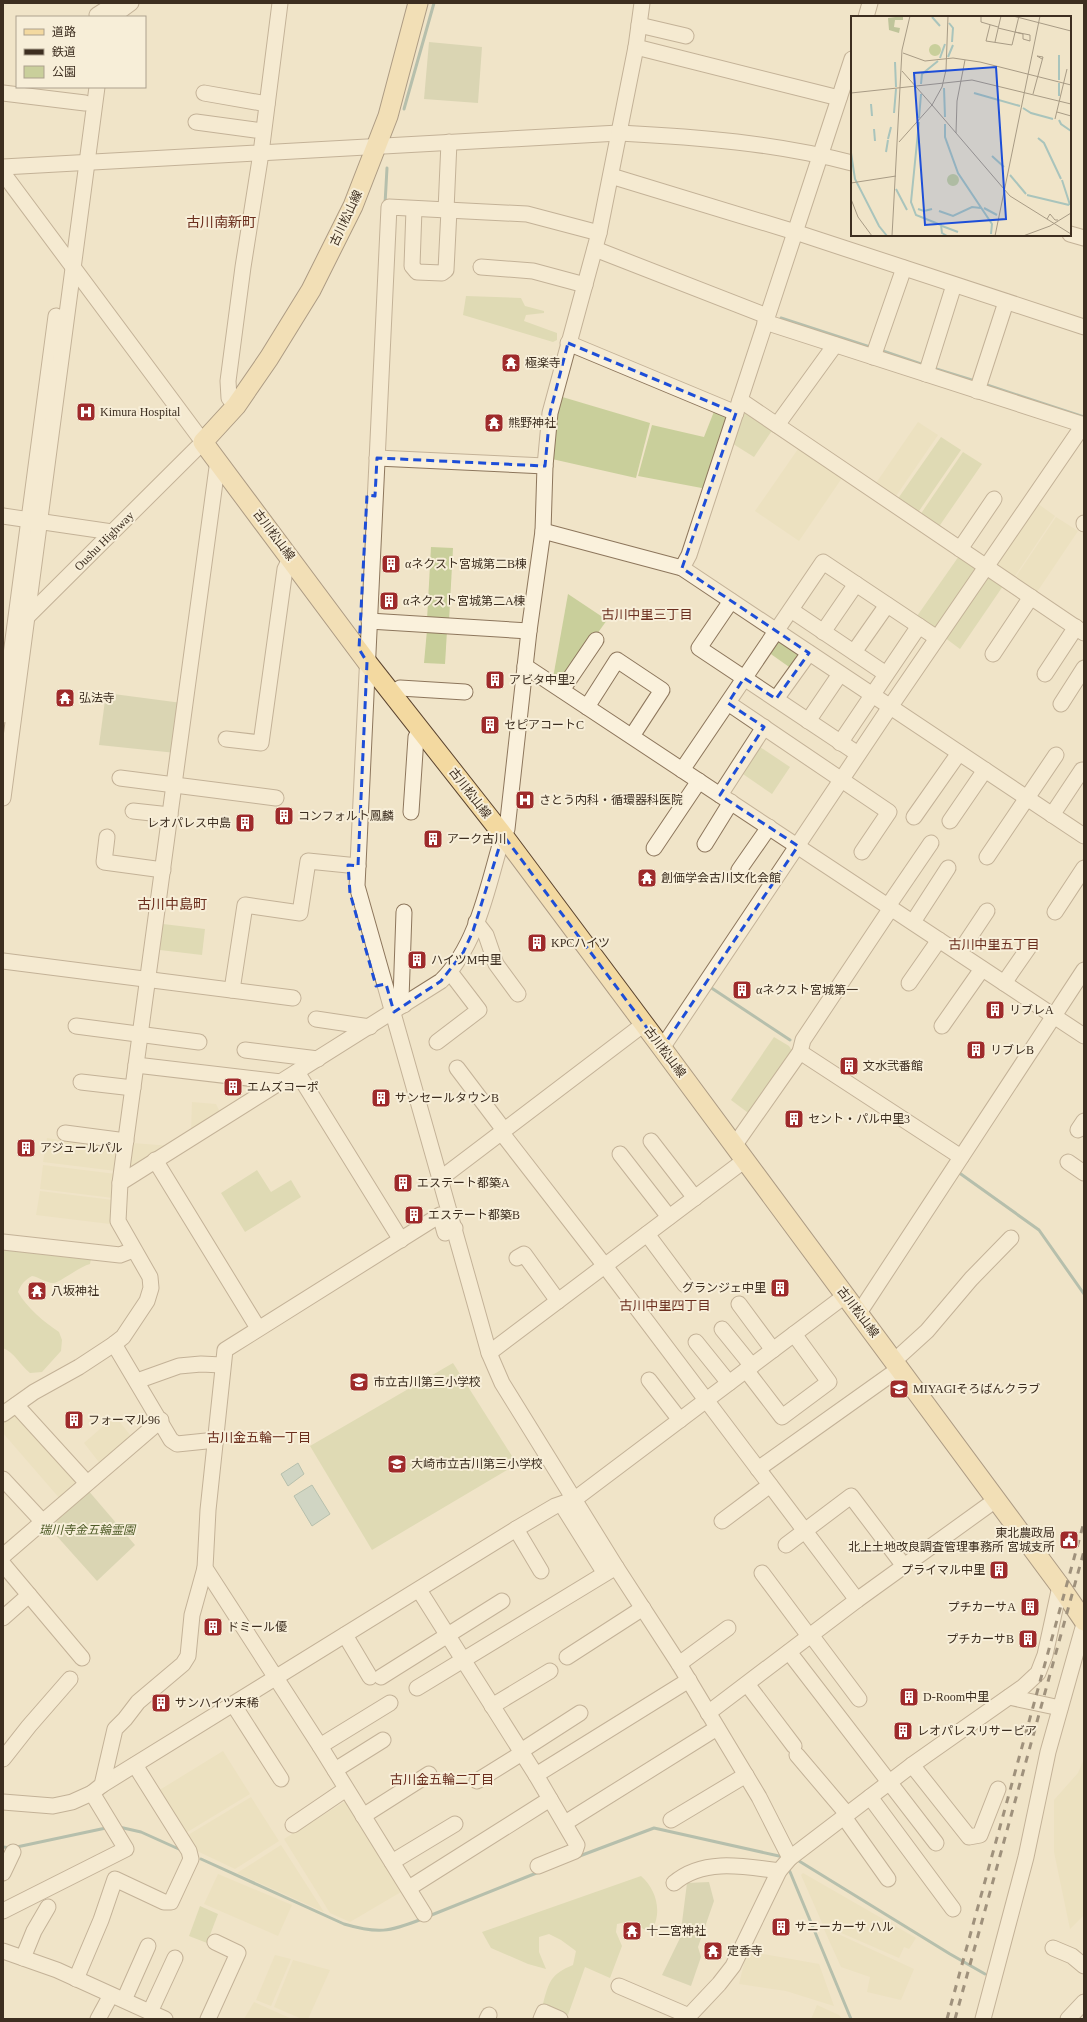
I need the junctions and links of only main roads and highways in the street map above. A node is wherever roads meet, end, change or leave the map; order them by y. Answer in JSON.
{"nodes":[{"id":1,"x":418,"y":3,"type":"edge"},
{"id":2,"x":1084,"y":1623,"type":"edge"}],
"edges":[{"from":1,"to":2,"type":"main road","name":"古川松山線"}]}
